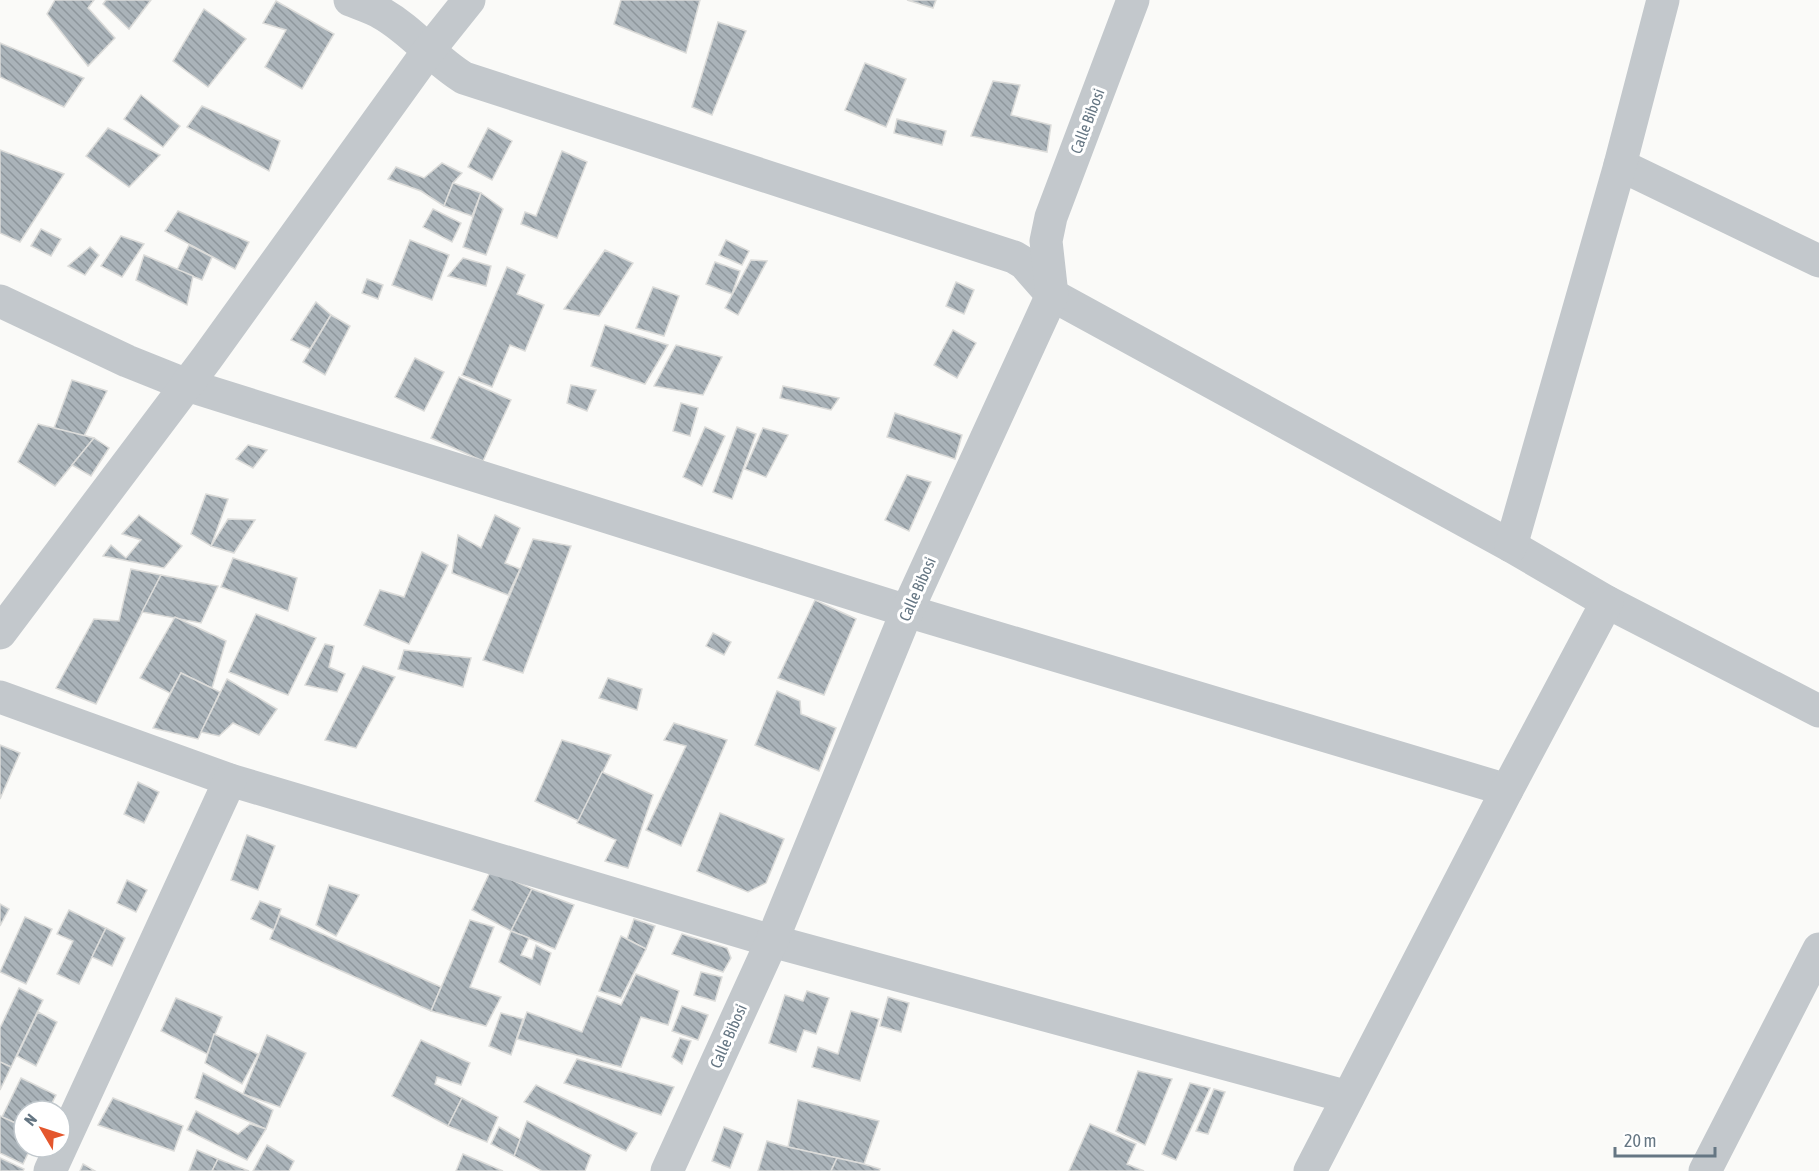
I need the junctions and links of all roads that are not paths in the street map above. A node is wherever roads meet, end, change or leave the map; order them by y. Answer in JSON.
{"nodes":[{"id":1,"x":350,"y":0,"type":"edge"},
{"id":2,"x":469,"y":0,"type":"edge"},
{"id":3,"x":1133,"y":0,"type":"edge"},
{"id":4,"x":1663,"y":0,"type":"edge"},
{"id":5,"x":429,"y":50,"type":"junction"},
{"id":6,"x":1620,"y":165,"type":"junction"},
{"id":7,"x":1819,"y":261,"type":"edge"},
{"id":8,"x":1052,"y":295,"type":"junction"},
{"id":9,"x":0,"y":301,"type":"edge"},
{"id":10,"x":187,"y":385,"type":"junction"},
{"id":11,"x":1511,"y":546,"type":"junction"},
{"id":12,"x":1607,"y":602,"type":"junction"},
{"id":13,"x":907,"y":611,"type":"junction"},
{"id":14,"x":0,"y":633,"type":"edge"},
{"id":15,"x":0,"y":697,"type":"edge"},
{"id":16,"x":1819,"y":711,"type":"edge"},
{"id":17,"x":230,"y":780,"type":"junction"},
{"id":18,"x":1507,"y":790,"type":"junction"},
{"id":19,"x":772,"y":940,"type":"junction"},
{"id":20,"x":1819,"y":949,"type":"edge"},
{"id":21,"x":1348,"y":1097,"type":"junction"},
{"id":22,"x":50,"y":1171,"type":"edge"},
{"id":23,"x":667,"y":1171,"type":"edge"},
{"id":24,"x":1310,"y":1171,"type":"edge"},
{"id":25,"x":1706,"y":1171,"type":"edge"}],
"edges":[{"from":1,"to":5,"type":"street"},
{"from":2,"to":5,"type":"street"},
{"from":3,"to":8,"type":"street","name":"Calle Bibosi"},
{"from":4,"to":6,"type":"street"},
{"from":5,"to":8,"type":"street"},
{"from":5,"to":10,"type":"street"},
{"from":6,"to":7,"type":"street"},
{"from":6,"to":11,"type":"street"},
{"from":8,"to":11,"type":"street"},
{"from":8,"to":13,"type":"street","name":"Calle Bibosi"},
{"from":9,"to":10,"type":"street"},
{"from":10,"to":13,"type":"street"},
{"from":10,"to":14,"type":"street"},
{"from":11,"to":12,"type":"street"},
{"from":12,"to":16,"type":"street"},
{"from":12,"to":18,"type":"street"},
{"from":13,"to":18,"type":"street"},
{"from":13,"to":19,"type":"street","name":"Calle Bibosi"},
{"from":15,"to":17,"type":"street"},
{"from":17,"to":19,"type":"street"},
{"from":17,"to":22,"type":"street"},
{"from":18,"to":21,"type":"street"},
{"from":19,"to":21,"type":"street"},
{"from":19,"to":23,"type":"street","name":"Calle Bibosi"},
{"from":20,"to":25,"type":"street"},
{"from":21,"to":24,"type":"street"}]}
